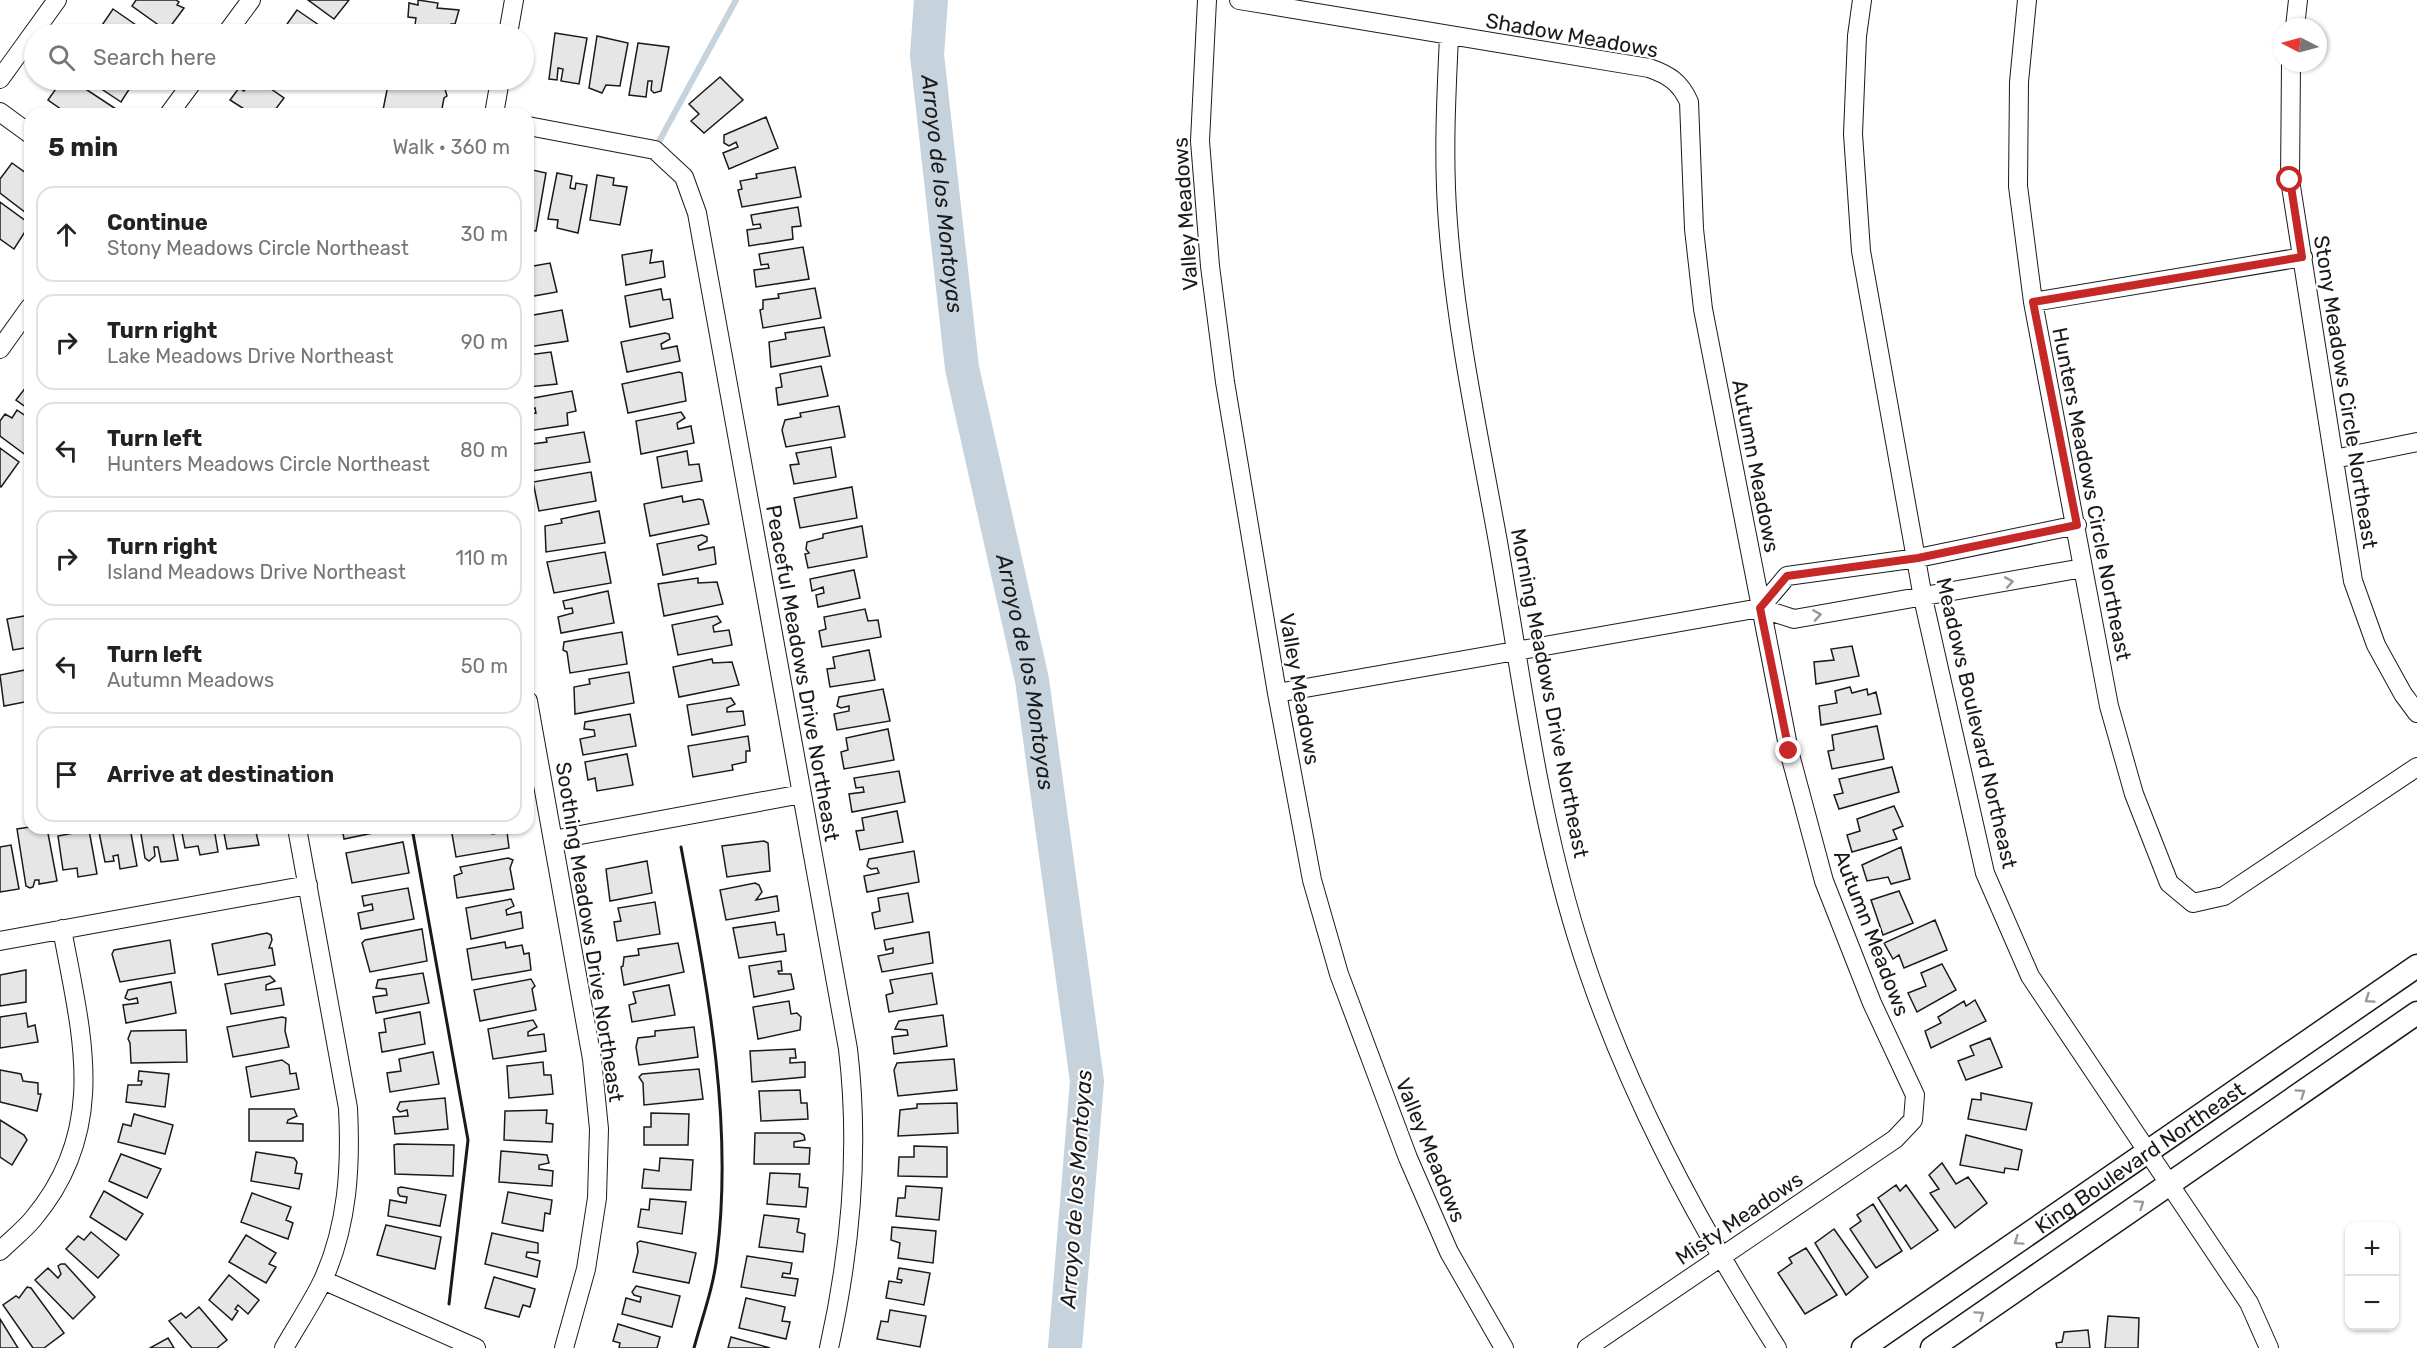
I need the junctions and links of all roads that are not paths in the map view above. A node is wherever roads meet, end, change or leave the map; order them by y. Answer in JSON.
{"nodes":[{"id":1,"x":57,"y":0,"type":"edge"},
{"id":2,"x":251,"y":0,"type":"edge"},
{"id":3,"x":514,"y":0,"type":"edge"},
{"id":4,"x":1207,"y":0,"type":"edge"},
{"id":5,"x":1239,"y":0,"type":"edge"},
{"id":6,"x":1862,"y":0,"type":"edge"},
{"id":7,"x":2027,"y":0,"type":"edge"},
{"id":8,"x":2298,"y":0,"type":"edge"},
{"id":9,"x":2296,"y":18,"type":"edge"},
{"id":10,"x":40,"y":24,"type":"edge"},
{"id":11,"x":233,"y":24,"type":"edge"},
{"id":12,"x":510,"y":24,"type":"edge"},
{"id":13,"x":1449,"y":37,"type":"junction"},
{"id":14,"x":24,"y":46,"type":"edge"},
{"id":15,"x":2291,"y":72,"type":"edge"},
{"id":16,"x":0,"y":79,"type":"edge"},
{"id":17,"x":1681,"y":86,"type":"joint"},
{"id":18,"x":187,"y":90,"type":"edge"},
{"id":19,"x":498,"y":90,"type":"edge"},
{"id":20,"x":173,"y":108,"type":"edge"},
{"id":21,"x":495,"y":108,"type":"edge"},
{"id":22,"x":0,"y":112,"type":"edge"},
{"id":23,"x":534,"y":127,"type":"edge"},
{"id":24,"x":24,"y":130,"type":"edge"},
{"id":25,"x":2302,"y":257,"type":"junction"},
{"id":26,"x":2033,"y":302,"type":"junction"},
{"id":27,"x":24,"y":315,"type":"edge"},
{"id":28,"x":0,"y":349,"type":"edge"},
{"id":29,"x":2417,"y":442,"type":"edge"},
{"id":30,"x":2334,"y":459,"type":"junction"},
{"id":31,"x":2077,"y":525,"type":"junction"},
{"id":32,"x":1918,"y":558,"type":"junction"},
{"id":33,"x":2083,"y":568,"type":"junction"},
{"id":34,"x":1923,"y":598,"type":"junction"},
{"id":35,"x":1760,"y":608,"type":"junction"},
{"id":36,"x":1517,"y":650,"type":"junction"},
{"id":37,"x":1277,"y":693,"type":"junction"},
{"id":38,"x":2417,"y":713,"type":"edge"},
{"id":39,"x":534,"y":734,"type":"edge"},
{"id":40,"x":2417,"y":767,"type":"edge"},
{"id":41,"x":802,"y":794,"type":"junction"},
{"id":42,"x":298,"y":834,"type":"edge"},
{"id":43,"x":553,"y":840,"type":"junction"},
{"id":44,"x":308,"y":885,"type":"junction"},
{"id":45,"x":62,"y":929,"type":"junction"},
{"id":46,"x":0,"y":940,"type":"edge"},
{"id":47,"x":2417,"y":966,"type":"edge"},
{"id":48,"x":2417,"y":1012,"type":"edge"},
{"id":49,"x":1913,"y":1120,"type":"joint"},
{"id":50,"x":2146,"y":1151,"type":"junction"},
{"id":51,"x":2168,"y":1184,"type":"junction"},
{"id":52,"x":0,"y":1251,"type":"edge"},
{"id":53,"x":1720,"y":1259,"type":"junction"},
{"id":54,"x":323,"y":1280,"type":"junction"},
{"id":55,"x":284,"y":1348,"type":"edge"},
{"id":56,"x":476,"y":1348,"type":"edge"},
{"id":57,"x":564,"y":1348,"type":"edge"},
{"id":58,"x":830,"y":1348,"type":"edge"},
{"id":59,"x":1504,"y":1348,"type":"edge"},
{"id":60,"x":1587,"y":1348,"type":"edge"},
{"id":61,"x":1777,"y":1348,"type":"edge"},
{"id":62,"x":1863,"y":1348,"type":"edge"},
{"id":63,"x":1932,"y":1348,"type":"edge"},
{"id":64,"x":2268,"y":1348,"type":"edge"}],
"edges":[{"from":1,"to":10,"type":"street"},
{"from":2,"to":11,"type":"street"},
{"from":3,"to":12,"type":"street"},
{"from":4,"to":37,"type":"street","name":"Valley Meadows"},
{"from":5,"to":13,"type":"street","name":"Shadow Meadows"},
{"from":6,"to":32,"type":"street","name":"Meadows Boulevard Northeast"},
{"from":7,"to":26,"type":"street","name":"Hunters Meadows Circle Northeast"},
{"from":8,"to":9,"type":"street"},
{"from":13,"to":17,"type":"street","name":"Shadow Meadows"},
{"from":13,"to":36,"type":"street","name":"Morning Meadows Drive Northeast"},
{"from":14,"to":16,"type":"street"},
{"from":15,"to":25,"type":"street","name":"Stony Meadows Circle Northeast"},
{"from":17,"to":35,"type":"street","name":"Autumn Meadows"},
{"from":18,"to":20,"type":"street"},
{"from":19,"to":21,"type":"street"},
{"from":22,"to":24,"type":"street"},
{"from":23,"to":41,"type":"street","name":"Peaceful Meadows Drive Northeast"},
{"from":25,"to":26,"type":"street"},
{"from":25,"to":30,"type":"street","name":"Stony Meadows Circle Northeast"},
{"from":26,"to":31,"type":"street","name":"Hunters Meadows Circle Northeast"},
{"from":27,"to":28,"type":"street"},
{"from":29,"to":30,"type":"street"},
{"from":30,"to":38,"type":"street","name":"Stony Meadows Circle Northeast"},
{"from":31,"to":32,"type":"street"},
{"from":31,"to":33,"type":"street","name":"Hunters Meadows Circle Northeast"},
{"from":32,"to":34,"type":"street","name":"Meadows Boulevard Northeast"},
{"from":32,"to":35,"type":"street"},
{"from":34,"to":33,"type":"street","one_way":true},
{"from":33,"to":40,"type":"street","name":"Hunters Meadows Circle Northeast"},
{"from":35,"to":34,"type":"street","one_way":true},
{"from":34,"to":50,"type":"street","name":"Meadows Boulevard Northeast"},
{"from":35,"to":36,"type":"street"},
{"from":35,"to":49,"type":"street","name":"Autumn Meadows"},
{"from":36,"to":37,"type":"street"},
{"from":36,"to":53,"type":"street","name":"Morning Meadows Drive Northeast"},
{"from":37,"to":59,"type":"street","name":"Valley Meadows"},
{"from":39,"to":43,"type":"street","name":"Soothing Meadows Drive Northeast"},
{"from":41,"to":43,"type":"street"},
{"from":41,"to":58,"type":"street","name":"Peaceful Meadows Drive Northeast"},
{"from":42,"to":44,"type":"street"},
{"from":43,"to":57,"type":"street","name":"Soothing Meadows Drive Northeast"},
{"from":44,"to":45,"type":"street"},
{"from":44,"to":54,"type":"street"},
{"from":45,"to":46,"type":"street"},
{"from":45,"to":52,"type":"street"},
{"from":47,"to":50,"type":"street","name":"King Boulevard Northeast","one_way":true},
{"from":51,"to":48,"type":"street","name":"King Boulevard Northeast","one_way":true},
{"from":49,"to":53,"type":"street","name":"Misty Meadows"},
{"from":50,"to":51,"type":"street","name":"Meadows Boulevard Northeast"},
{"from":50,"to":62,"type":"street","name":"King Boulevard Northeast","one_way":true},
{"from":63,"to":51,"type":"street","name":"King Boulevard Northeast","one_way":true},
{"from":51,"to":64,"type":"street","name":"Meadows Boulevard Northeast"},
{"from":53,"to":60,"type":"street","name":"Misty Meadows"},
{"from":53,"to":61,"type":"street","name":"Morning Meadows Drive Northeast"},
{"from":54,"to":55,"type":"street"},
{"from":54,"to":56,"type":"street"}]}
